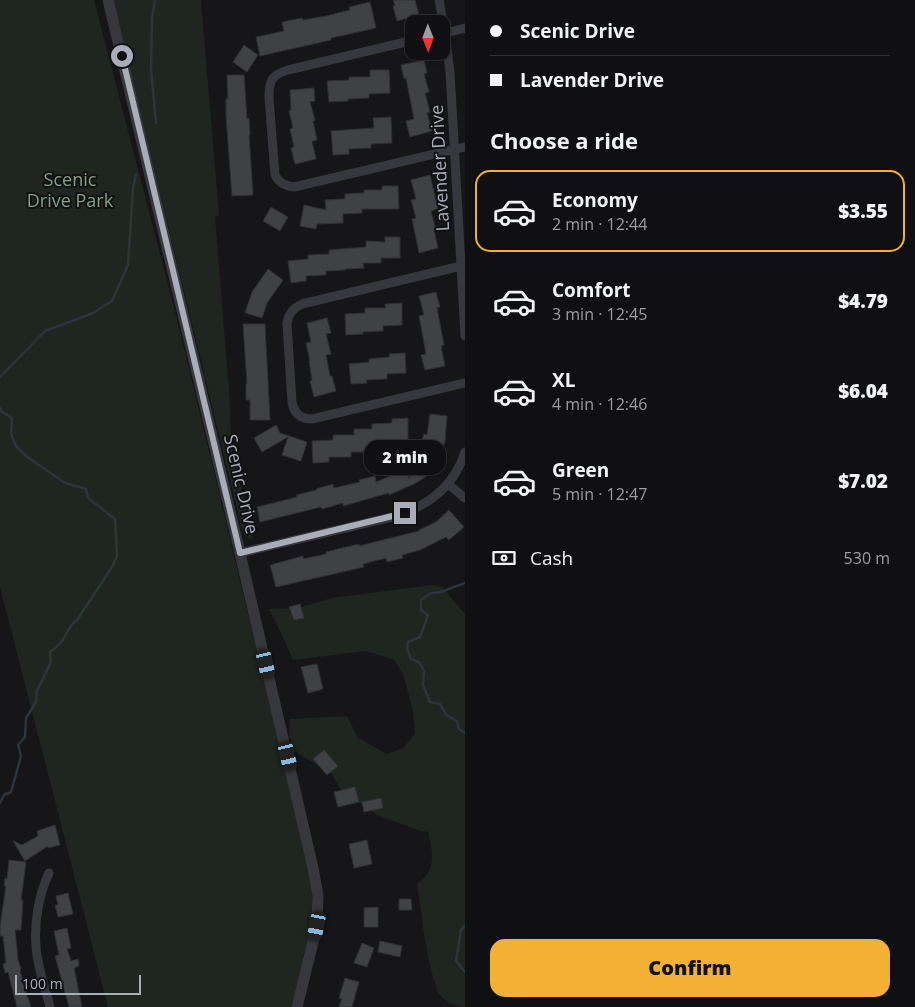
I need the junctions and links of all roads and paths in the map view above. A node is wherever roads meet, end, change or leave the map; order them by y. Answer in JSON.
{"nodes":[{"id":1,"x":108,"y":0,"type":"edge"},
{"id":2,"x":439,"y":0,"type":"edge"},
{"id":3,"x":441,"y":15,"type":"edge"},
{"id":4,"x":465,"y":28,"type":"edge"},
{"id":5,"x":450,"y":31,"type":"edge"},
{"id":6,"x":405,"y":42,"type":"edge"},
{"id":7,"x":448,"y":60,"type":"edge"},
{"id":8,"x":465,"y":147,"type":"edge"},
{"id":9,"x":454,"y":150,"type":"junction"},
{"id":10,"x":461,"y":266,"type":"junction"},
{"id":11,"x":465,"y":336,"type":"edge"},
{"id":12,"x":465,"y":383,"type":"edge"},
{"id":13,"x":465,"y":452,"type":"edge"},
{"id":14,"x":448,"y":484,"type":"junction"},
{"id":15,"x":465,"y":498,"type":"edge"},
{"id":16,"x":240,"y":553,"type":"junction"},
{"id":17,"x":49,"y":873,"type":"dead end"},
{"id":18,"x":50,"y":1007,"type":"edge"},
{"id":19,"x":297,"y":1007,"type":"edge"}],
"edges":[{"from":1,"to":16,"type":"street","name":"Scenic Drive"},
{"from":2,"to":3,"type":"street","name":"Lavender Drive"},
{"from":4,"to":5,"type":"street"},
{"from":6,"to":9,"type":"street"},
{"from":7,"to":9,"type":"street","name":"Lavender Drive"},
{"from":8,"to":9,"type":"street"},
{"from":9,"to":10,"type":"street","name":"Lavender Drive"},
{"from":10,"to":11,"type":"street","name":"Lavender Drive"},
{"from":10,"to":12,"type":"street"},
{"from":13,"to":14,"type":"street"},
{"from":14,"to":15,"type":"street"},
{"from":14,"to":16,"type":"street"},
{"from":16,"to":19,"type":"street","name":"Scenic Drive"},
{"from":17,"to":18,"type":"street"}]}
